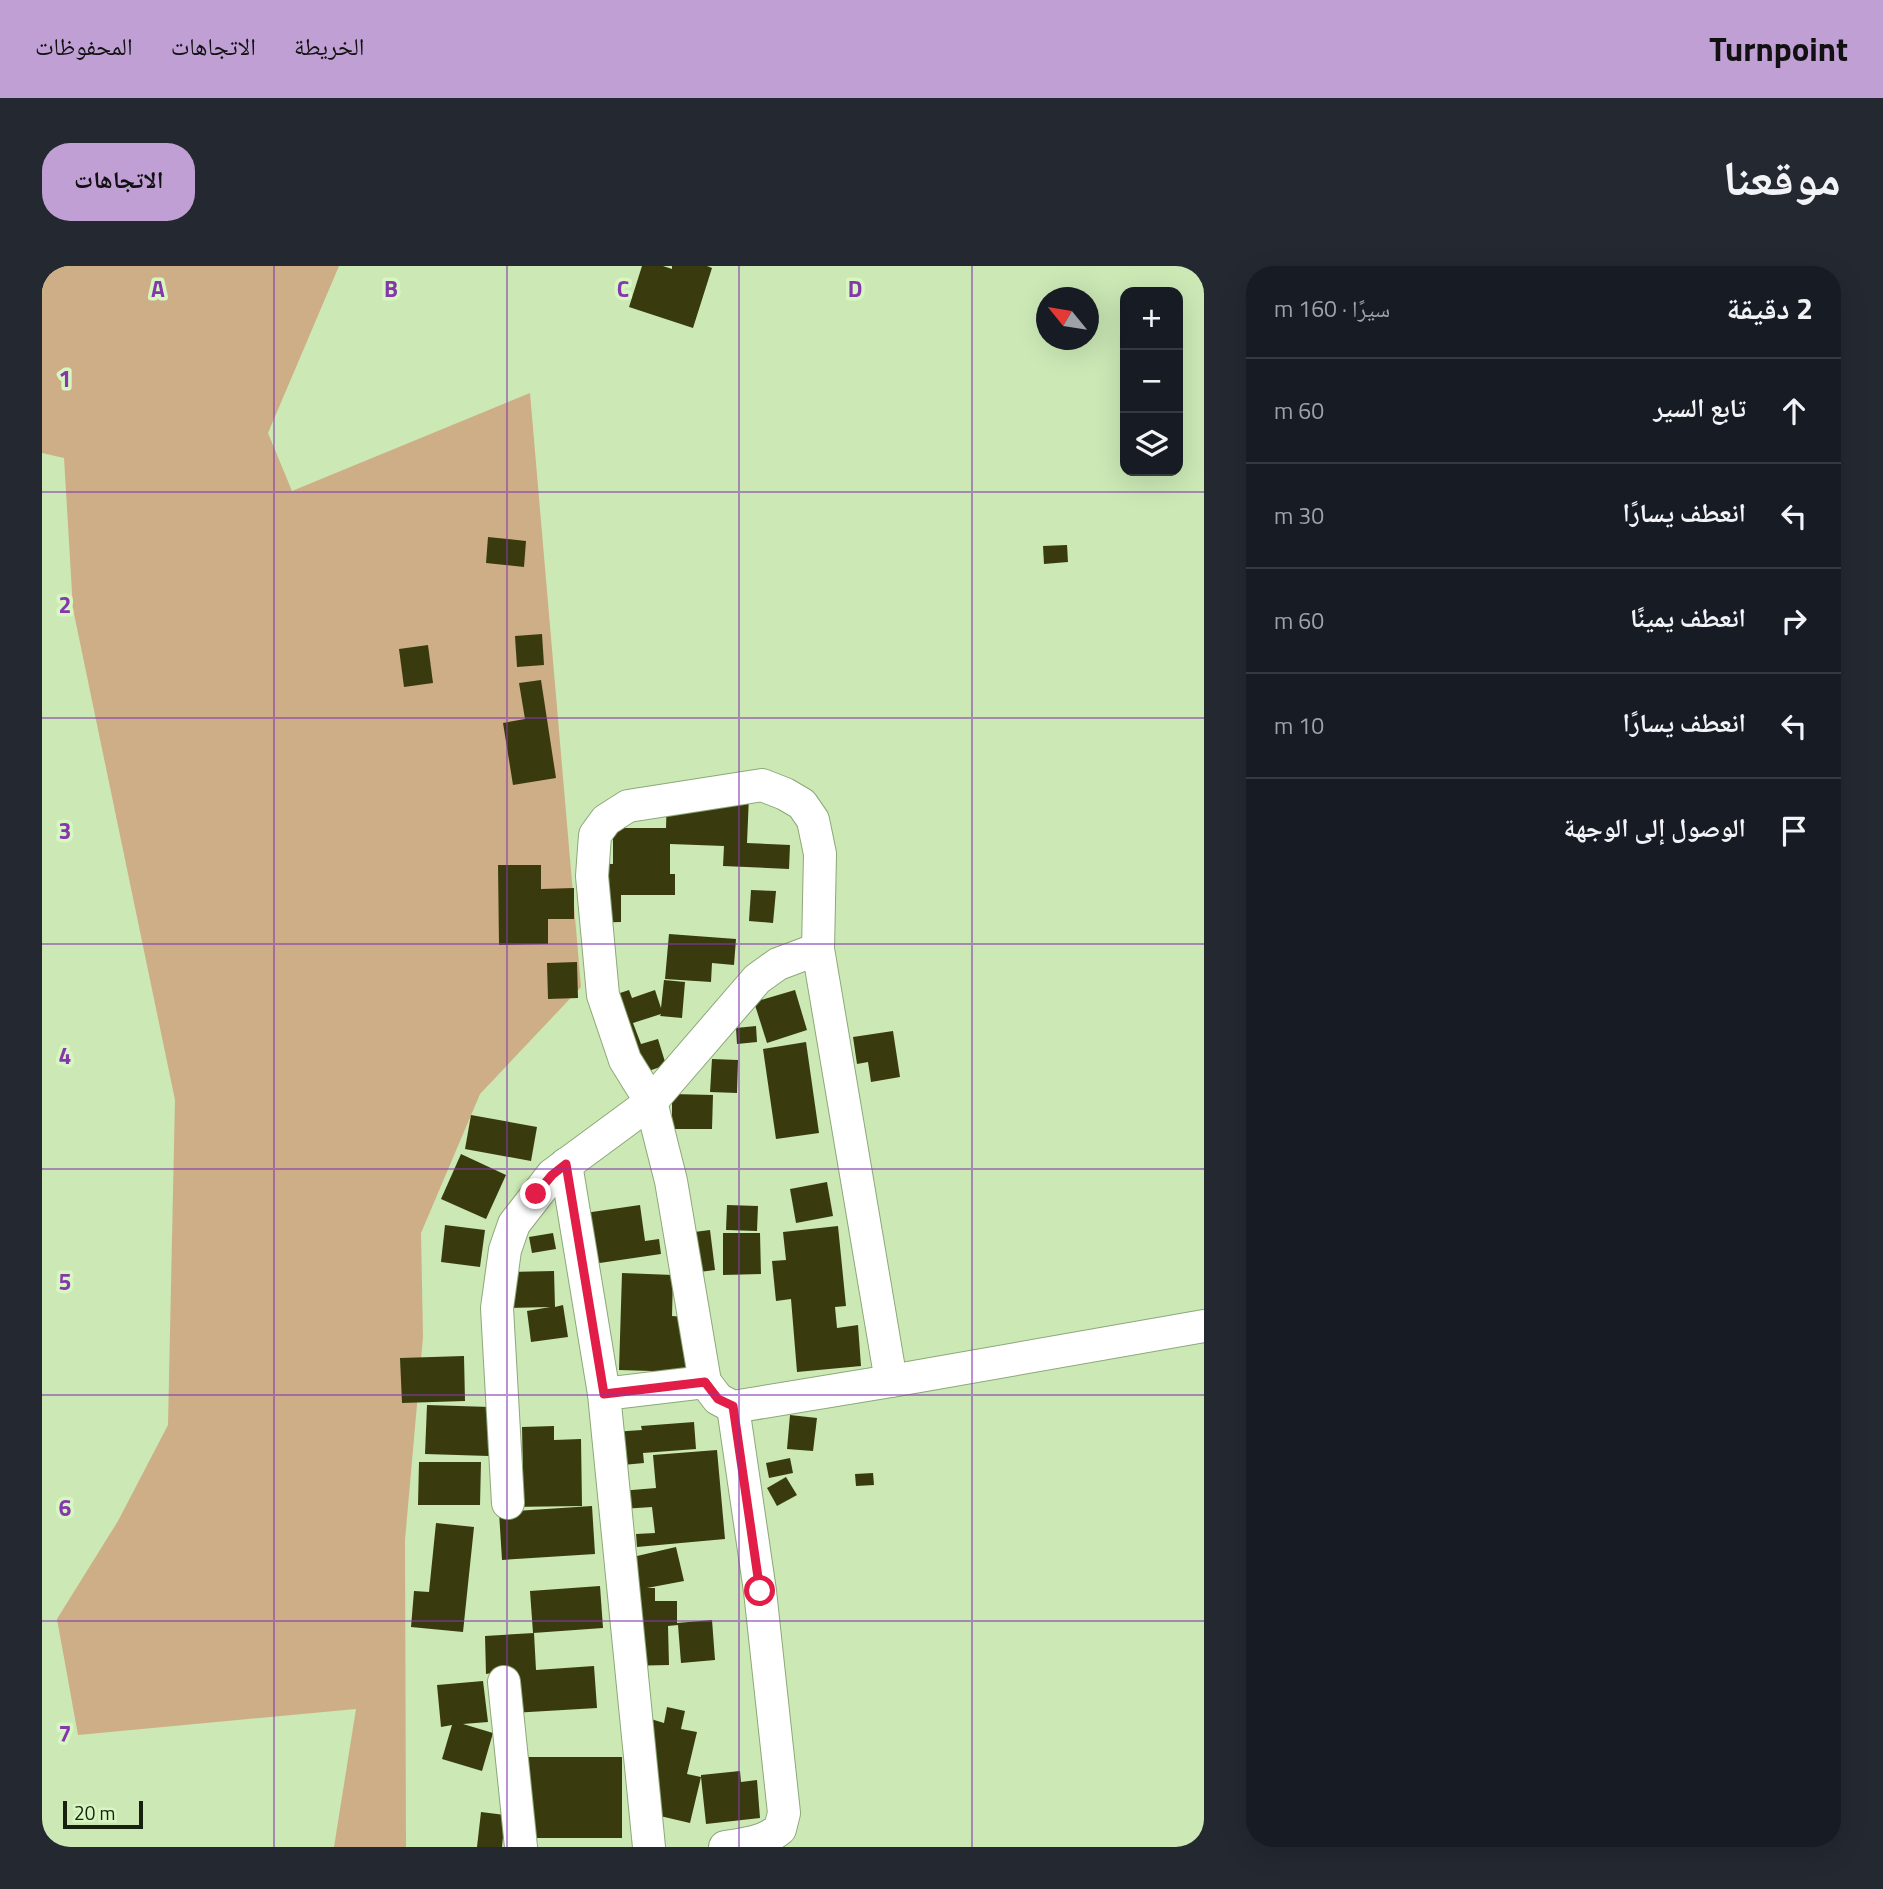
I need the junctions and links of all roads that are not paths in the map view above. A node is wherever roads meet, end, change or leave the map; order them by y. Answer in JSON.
{"nodes":[{"id":1,"x":818,"y":949,"type":"junction"},
{"id":2,"x":651,"y":1102,"type":"junction"},
{"id":3,"x":566,"y":1164,"type":"junction"},
{"id":4,"x":1204,"y":1326,"type":"edge"},
{"id":5,"x":891,"y":1381,"type":"junction"},
{"id":6,"x":705,"y":1382,"type":"junction"},
{"id":7,"x":604,"y":1394,"type":"junction"},
{"id":8,"x":733,"y":1406,"type":"junction"},
{"id":9,"x":509,"y":1503,"type":"dead end"},
{"id":10,"x":504,"y":1682,"type":"dead end"},
{"id":11,"x":521,"y":1847,"type":"edge"},
{"id":12,"x":649,"y":1847,"type":"edge"},
{"id":13,"x":725,"y":1847,"type":"edge"}],
"edges":[{"from":1,"to":2,"type":"street"},
{"from":1,"to":2,"type":"street"},
{"from":1,"to":5,"type":"street"},
{"from":2,"to":3,"type":"street"},
{"from":2,"to":6,"type":"street"},
{"from":3,"to":7,"type":"street"},
{"from":3,"to":9,"type":"street"},
{"from":4,"to":5,"type":"street"},
{"from":5,"to":8,"type":"street"},
{"from":6,"to":7,"type":"street"},
{"from":6,"to":8,"type":"street"},
{"from":7,"to":12,"type":"street"},
{"from":8,"to":13,"type":"street"},
{"from":10,"to":11,"type":"street"}]}
